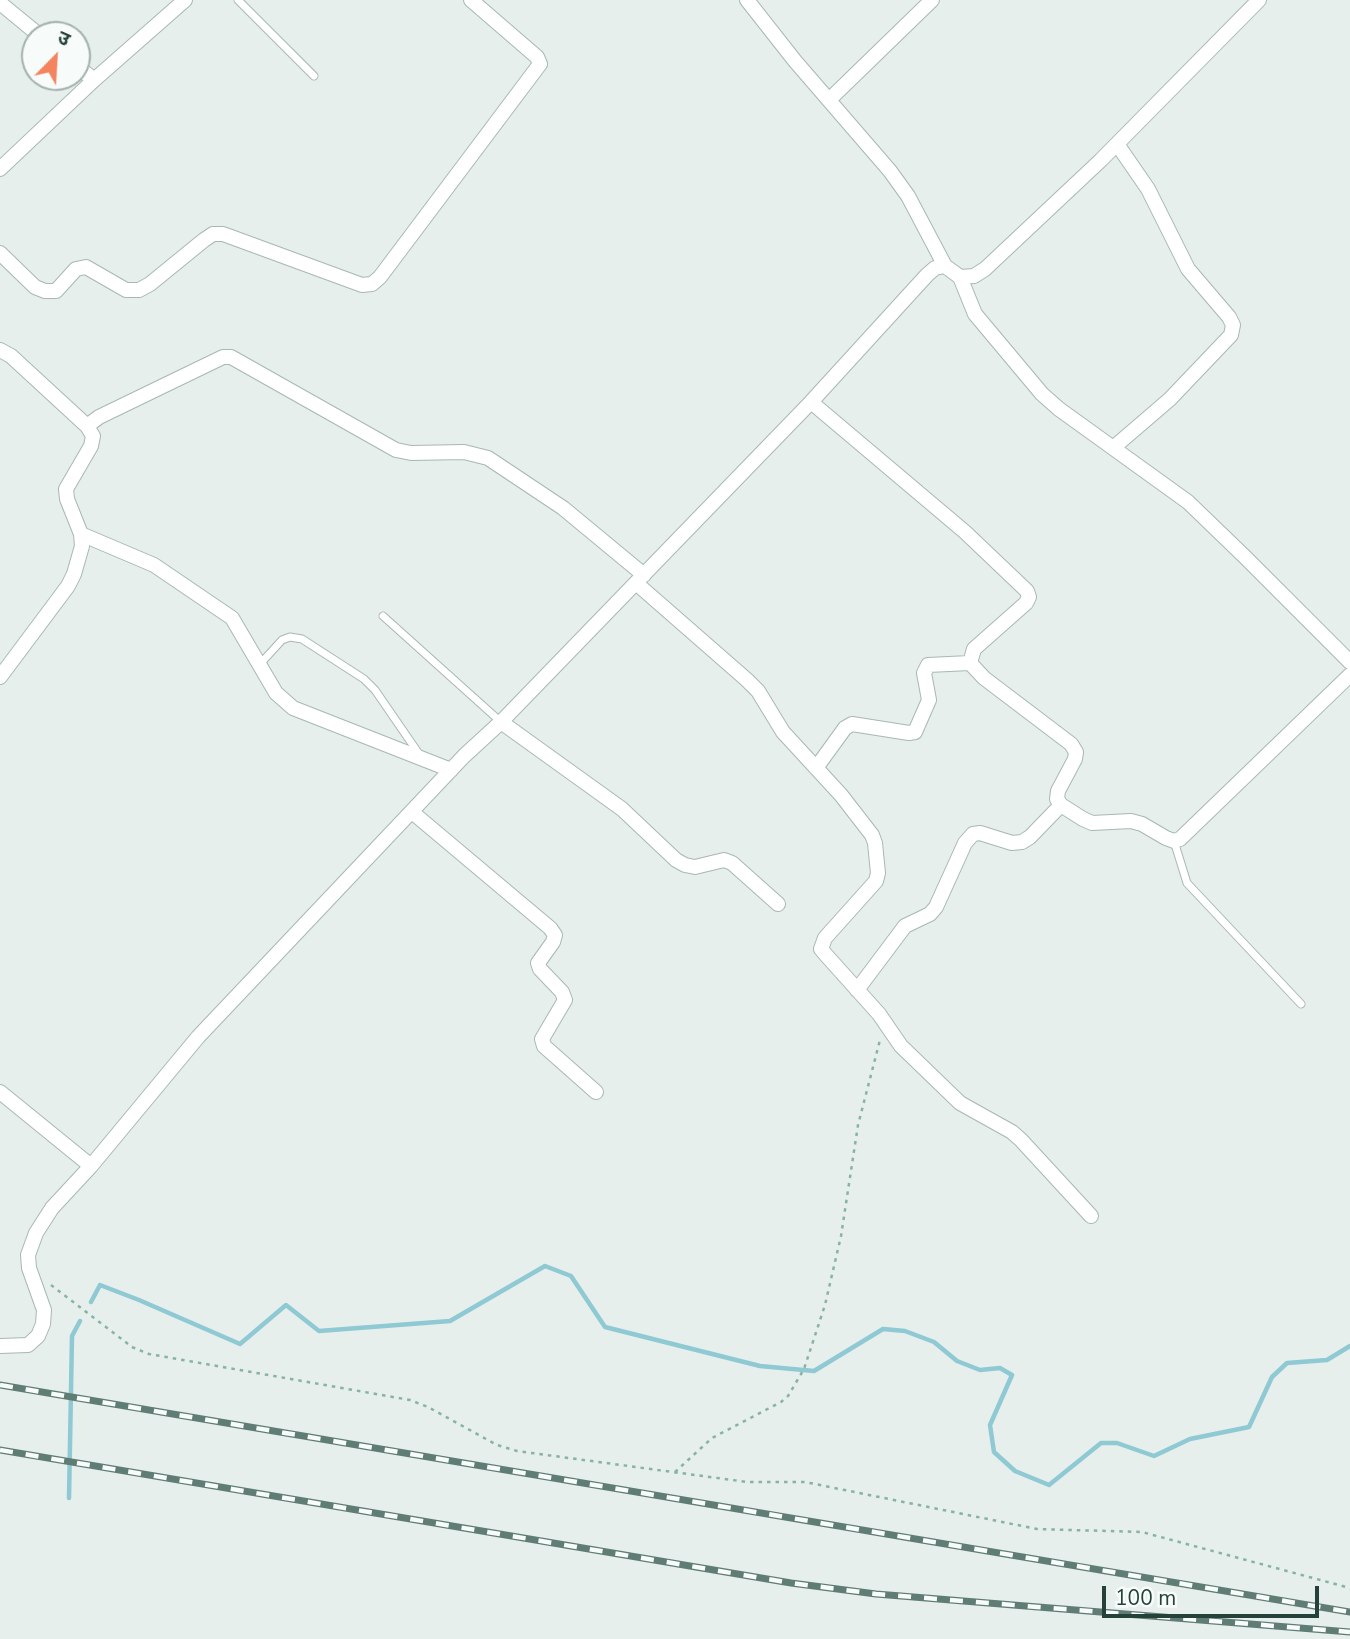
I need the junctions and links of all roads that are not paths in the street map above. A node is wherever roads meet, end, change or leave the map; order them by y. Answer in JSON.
{"nodes":[{"id":1,"x":185,"y":0,"type":"edge"},
{"id":2,"x":238,"y":0,"type":"edge"},
{"id":3,"x":471,"y":0,"type":"edge"},
{"id":4,"x":747,"y":0,"type":"edge"},
{"id":5,"x":932,"y":0,"type":"edge"},
{"id":6,"x":1259,"y":0,"type":"edge"},
{"id":7,"x":0,"y":3,"type":"edge"},
{"id":8,"x":22,"y":21,"type":"edge"},
{"id":9,"x":314,"y":76,"type":"dead end"},
{"id":10,"x":91,"y":78,"type":"edge"},
{"id":11,"x":94,"y":80,"type":"junction"},
{"id":12,"x":830,"y":99,"type":"junction"},
{"id":13,"x":1117,"y":144,"type":"junction"},
{"id":14,"x":0,"y":169,"type":"edge"},
{"id":15,"x":0,"y":253,"type":"edge"},
{"id":16,"x":946,"y":266,"type":"junction"},
{"id":17,"x":960,"y":277,"type":"junction"},
{"id":18,"x":0,"y":350,"type":"edge"},
{"id":19,"x":811,"y":402,"type":"junction"},
{"id":20,"x":87,"y":426,"type":"junction"},
{"id":21,"x":1113,"y":448,"type":"junction"},
{"id":22,"x":81,"y":534,"type":"junction"},
{"id":23,"x":640,"y":579,"type":"junction"},
{"id":24,"x":383,"y":616,"type":"dead end"},
{"id":25,"x":1348,"y":655,"type":"edge"},
{"id":26,"x":970,"y":663,"type":"junction"},
{"id":27,"x":260,"y":664,"type":"junction"},
{"id":28,"x":1350,"y":675,"type":"edge"},
{"id":29,"x":0,"y":677,"type":"edge"},
{"id":30,"x":501,"y":722,"type":"junction"},
{"id":31,"x":422,"y":758,"type":"junction"},
{"id":32,"x":816,"y":768,"type":"junction"},
{"id":33,"x":451,"y":770,"type":"junction"},
{"id":34,"x":1061,"y":805,"type":"junction"},
{"id":35,"x":412,"y":811,"type":"junction"},
{"id":36,"x":1174,"y":841,"type":"junction"},
{"id":37,"x":778,"y":904,"type":"dead end"},
{"id":38,"x":857,"y":990,"type":"junction"},
{"id":39,"x":1301,"y":1004,"type":"dead end"},
{"id":40,"x":0,"y":1092,"type":"edge"},
{"id":41,"x":596,"y":1092,"type":"dead end"},
{"id":42,"x":91,"y":1166,"type":"junction"},
{"id":43,"x":1091,"y":1216,"type":"dead end"},
{"id":44,"x":0,"y":1346,"type":"edge"}],
"edges":[{"from":1,"to":11,"type":"street"},
{"from":2,"to":9,"type":"lane"},
{"from":3,"to":15,"type":"street"},
{"from":4,"to":12,"type":"street"},
{"from":5,"to":12,"type":"street"},
{"from":6,"to":13,"type":"street"},
{"from":7,"to":8,"type":"street"},
{"from":10,"to":11,"type":"street"},
{"from":11,"to":14,"type":"street"},
{"from":12,"to":16,"type":"street"},
{"from":13,"to":17,"type":"street"},
{"from":13,"to":21,"type":"street"},
{"from":16,"to":17,"type":"street"},
{"from":16,"to":19,"type":"street"},
{"from":17,"to":21,"type":"street"},
{"from":18,"to":20,"type":"street"},
{"from":19,"to":23,"type":"street"},
{"from":19,"to":26,"type":"street"},
{"from":20,"to":22,"type":"street"},
{"from":20,"to":23,"type":"street"},
{"from":21,"to":25,"type":"street"},
{"from":22,"to":27,"type":"street"},
{"from":22,"to":29,"type":"street"},
{"from":23,"to":30,"type":"street"},
{"from":23,"to":32,"type":"street"},
{"from":24,"to":30,"type":"lane"},
{"from":26,"to":32,"type":"street"},
{"from":26,"to":34,"type":"street"},
{"from":27,"to":31,"type":"street"},
{"from":27,"to":31,"type":"lane"},
{"from":28,"to":36,"type":"street"},
{"from":30,"to":33,"type":"street"},
{"from":30,"to":37,"type":"street"},
{"from":31,"to":33,"type":"street"},
{"from":32,"to":38,"type":"street"},
{"from":33,"to":35,"type":"street"},
{"from":34,"to":36,"type":"street"},
{"from":34,"to":38,"type":"street"},
{"from":35,"to":41,"type":"street"},
{"from":35,"to":42,"type":"street"},
{"from":36,"to":39,"type":"lane"},
{"from":38,"to":43,"type":"street"},
{"from":40,"to":42,"type":"street"},
{"from":42,"to":44,"type":"street"}]}
